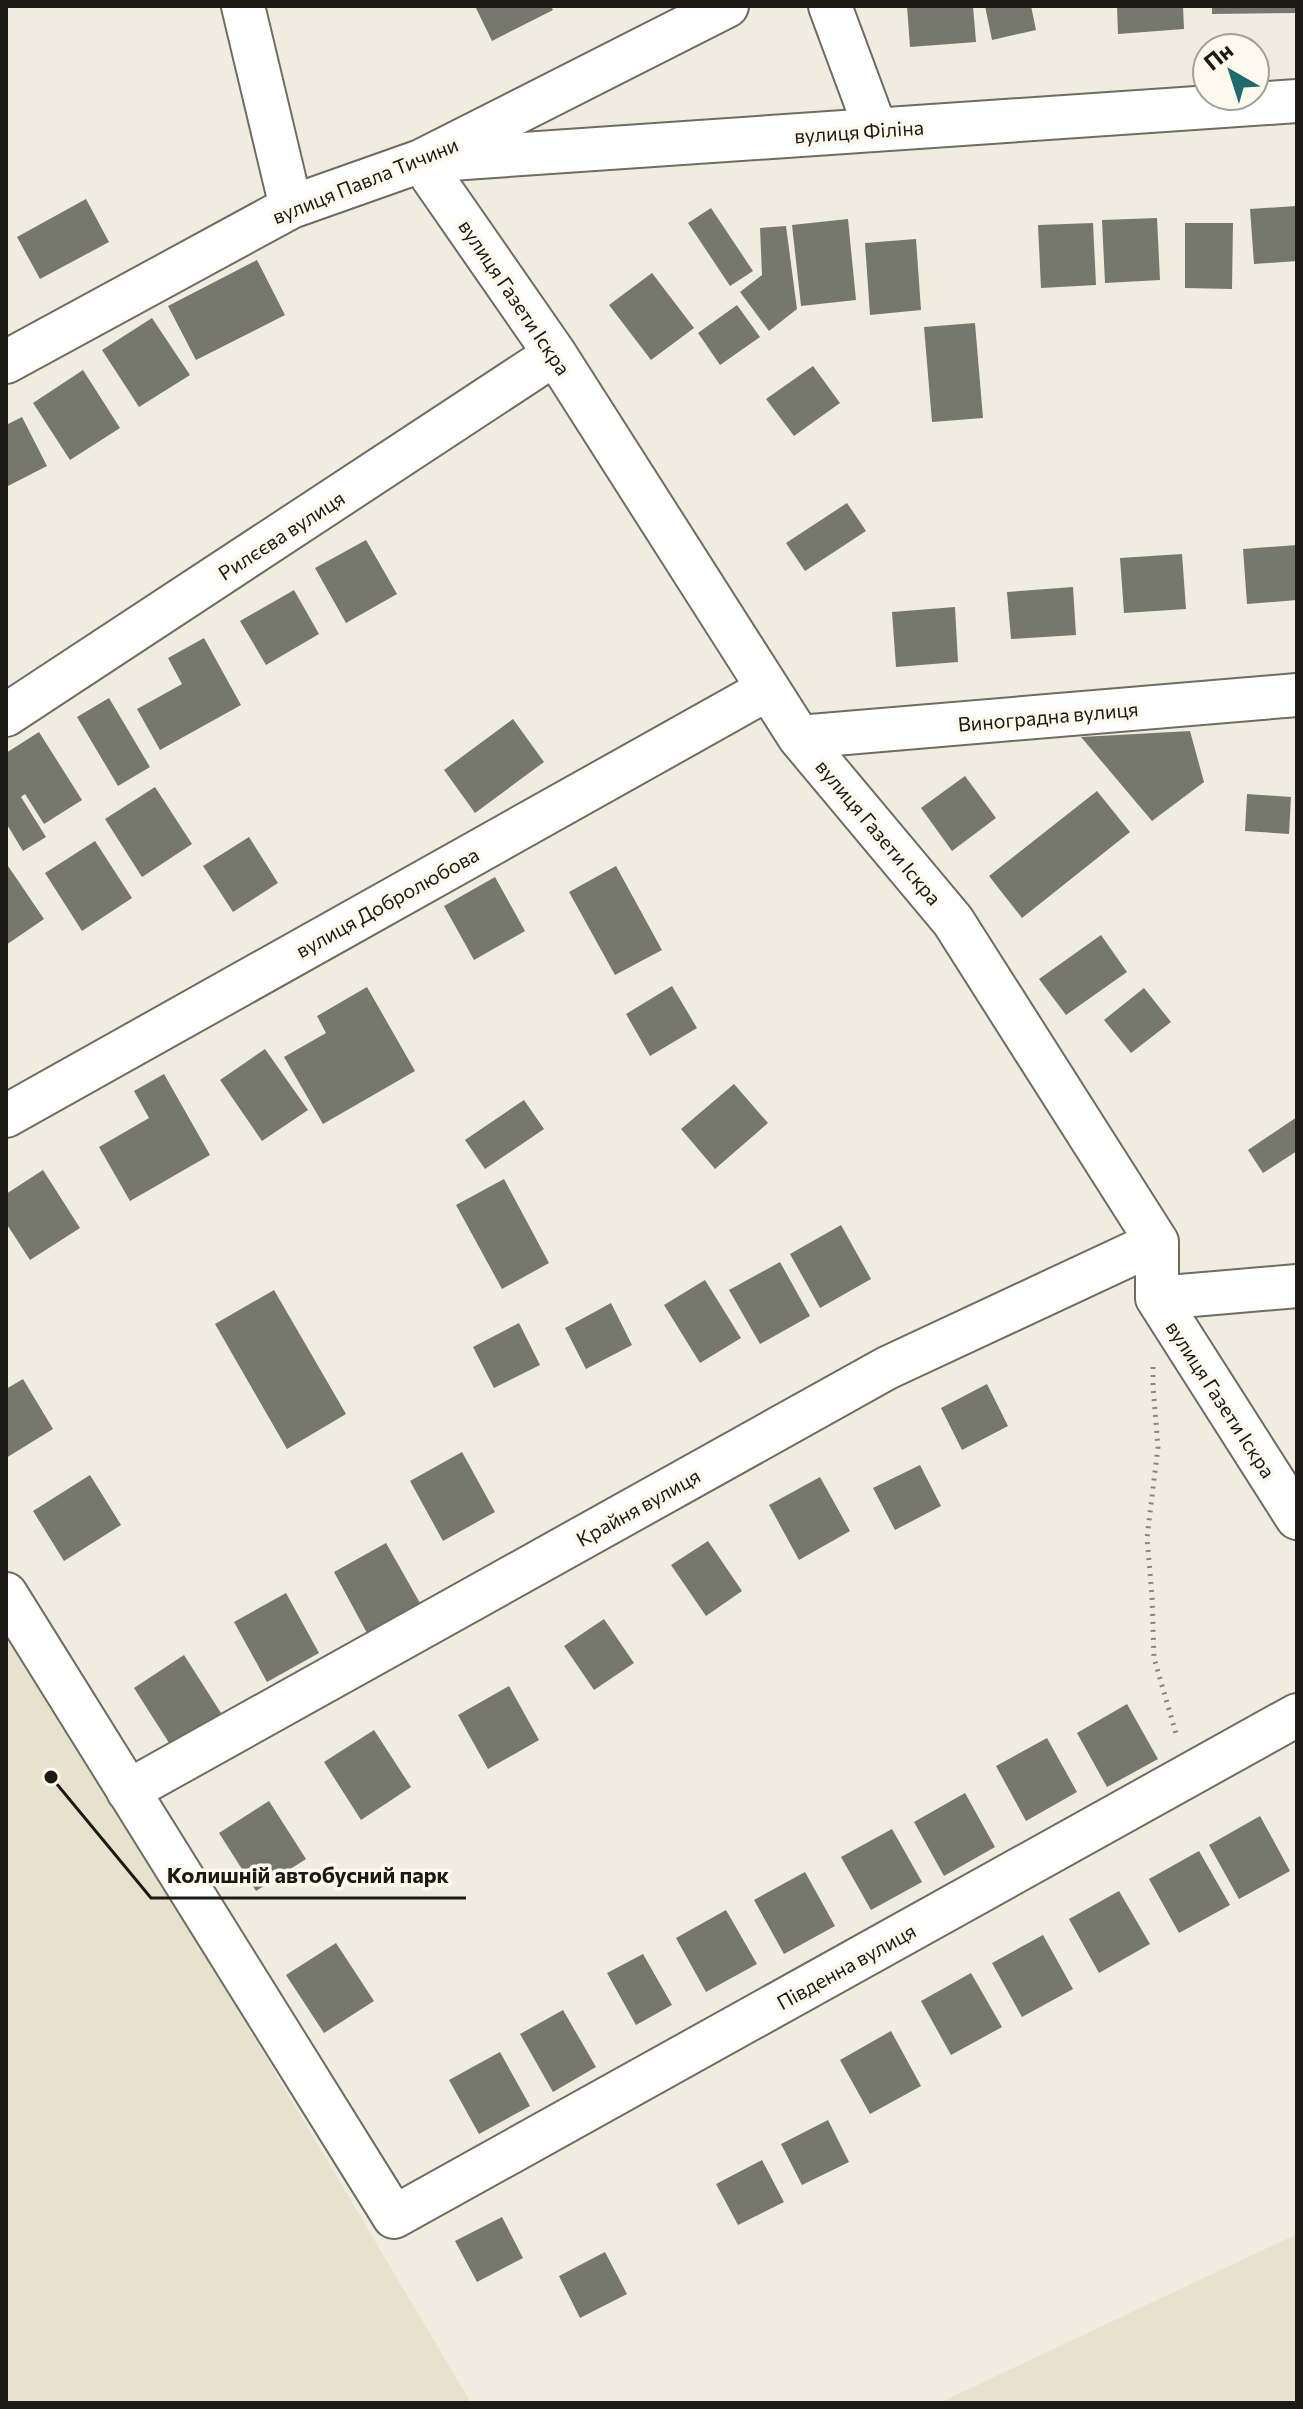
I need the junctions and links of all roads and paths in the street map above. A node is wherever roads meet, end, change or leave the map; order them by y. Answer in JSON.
{"nodes":[{"id":1,"x":243,"y":6,"type":"edge"},
{"id":2,"x":727,"y":6,"type":"edge"},
{"id":3,"x":830,"y":6,"type":"edge"},
{"id":4,"x":1297,"y":101,"type":"edge"},
{"id":5,"x":876,"y":130,"type":"junction"},
{"id":6,"x":421,"y":161,"type":"junction"},
{"id":7,"x":291,"y":207,"type":"junction"},
{"id":8,"x":555,"y":354,"type":"junction"},
{"id":9,"x":6,"y":362,"type":"edge"},
{"id":10,"x":768,"y":689,"type":"junction"},
{"id":11,"x":1297,"y":695,"type":"edge"},
{"id":12,"x":6,"y":715,"type":"edge"},
{"id":13,"x":799,"y":737,"type":"junction"},
{"id":14,"x":6,"y":1116,"type":"edge"},
{"id":15,"x":1157,"y":1242,"type":"junction"},
{"id":16,"x":1297,"y":1286,"type":"edge"},
{"id":17,"x":1157,"y":1298,"type":"junction"},
{"id":18,"x":1297,"y":1518,"type":"edge"},
{"id":19,"x":6,"y":1594,"type":"edge"},
{"id":20,"x":1297,"y":1715,"type":"edge"},
{"id":21,"x":1188,"y":1776,"type":"junction"},
{"id":22,"x":128,"y":1791,"type":"junction"}],
"edges":[{"from":1,"to":7,"type":"street"},
{"from":2,"to":6,"type":"street","name":"вулиця Павла Тичини"},
{"from":3,"to":5,"type":"street"},
{"from":4,"to":5,"type":"street","name":"вулиця Філіна"},
{"from":5,"to":6,"type":"street","name":"вулиця Філіна"},
{"from":6,"to":7,"type":"street","name":"вулиця Павла Тичини"},
{"from":6,"to":8,"type":"street","name":"вулиця Газети Іскра"},
{"from":7,"to":9,"type":"street","name":"вулиця Павла Тичини"},
{"from":8,"to":10,"type":"street","name":"вулиця Газети Іскра"},
{"from":8,"to":12,"type":"street","name":"Рилєєва вулиця"},
{"from":10,"to":13,"type":"street","name":"вулиця Газети Іскра"},
{"from":10,"to":14,"type":"street","name":"вулиця Добролюбова"},
{"from":11,"to":13,"type":"street","name":"Виноградна вулиця"},
{"from":13,"to":15,"type":"street","name":"вулиця Газети Іскра"},
{"from":15,"to":17,"type":"street","name":"вулиця Газети Іскра"},
{"from":15,"to":22,"type":"street","name":"Крайня вулиця"},
{"from":16,"to":17,"type":"street"},
{"from":17,"to":18,"type":"street","name":"вулиця Газети Іскра"},
{"from":17,"to":21,"type":"path"},
{"from":19,"to":22,"type":"street"},
{"from":20,"to":21,"type":"street","name":"Південна вулиця"},
{"from":21,"to":22,"type":"street","name":"Південна вулиця"}]}
